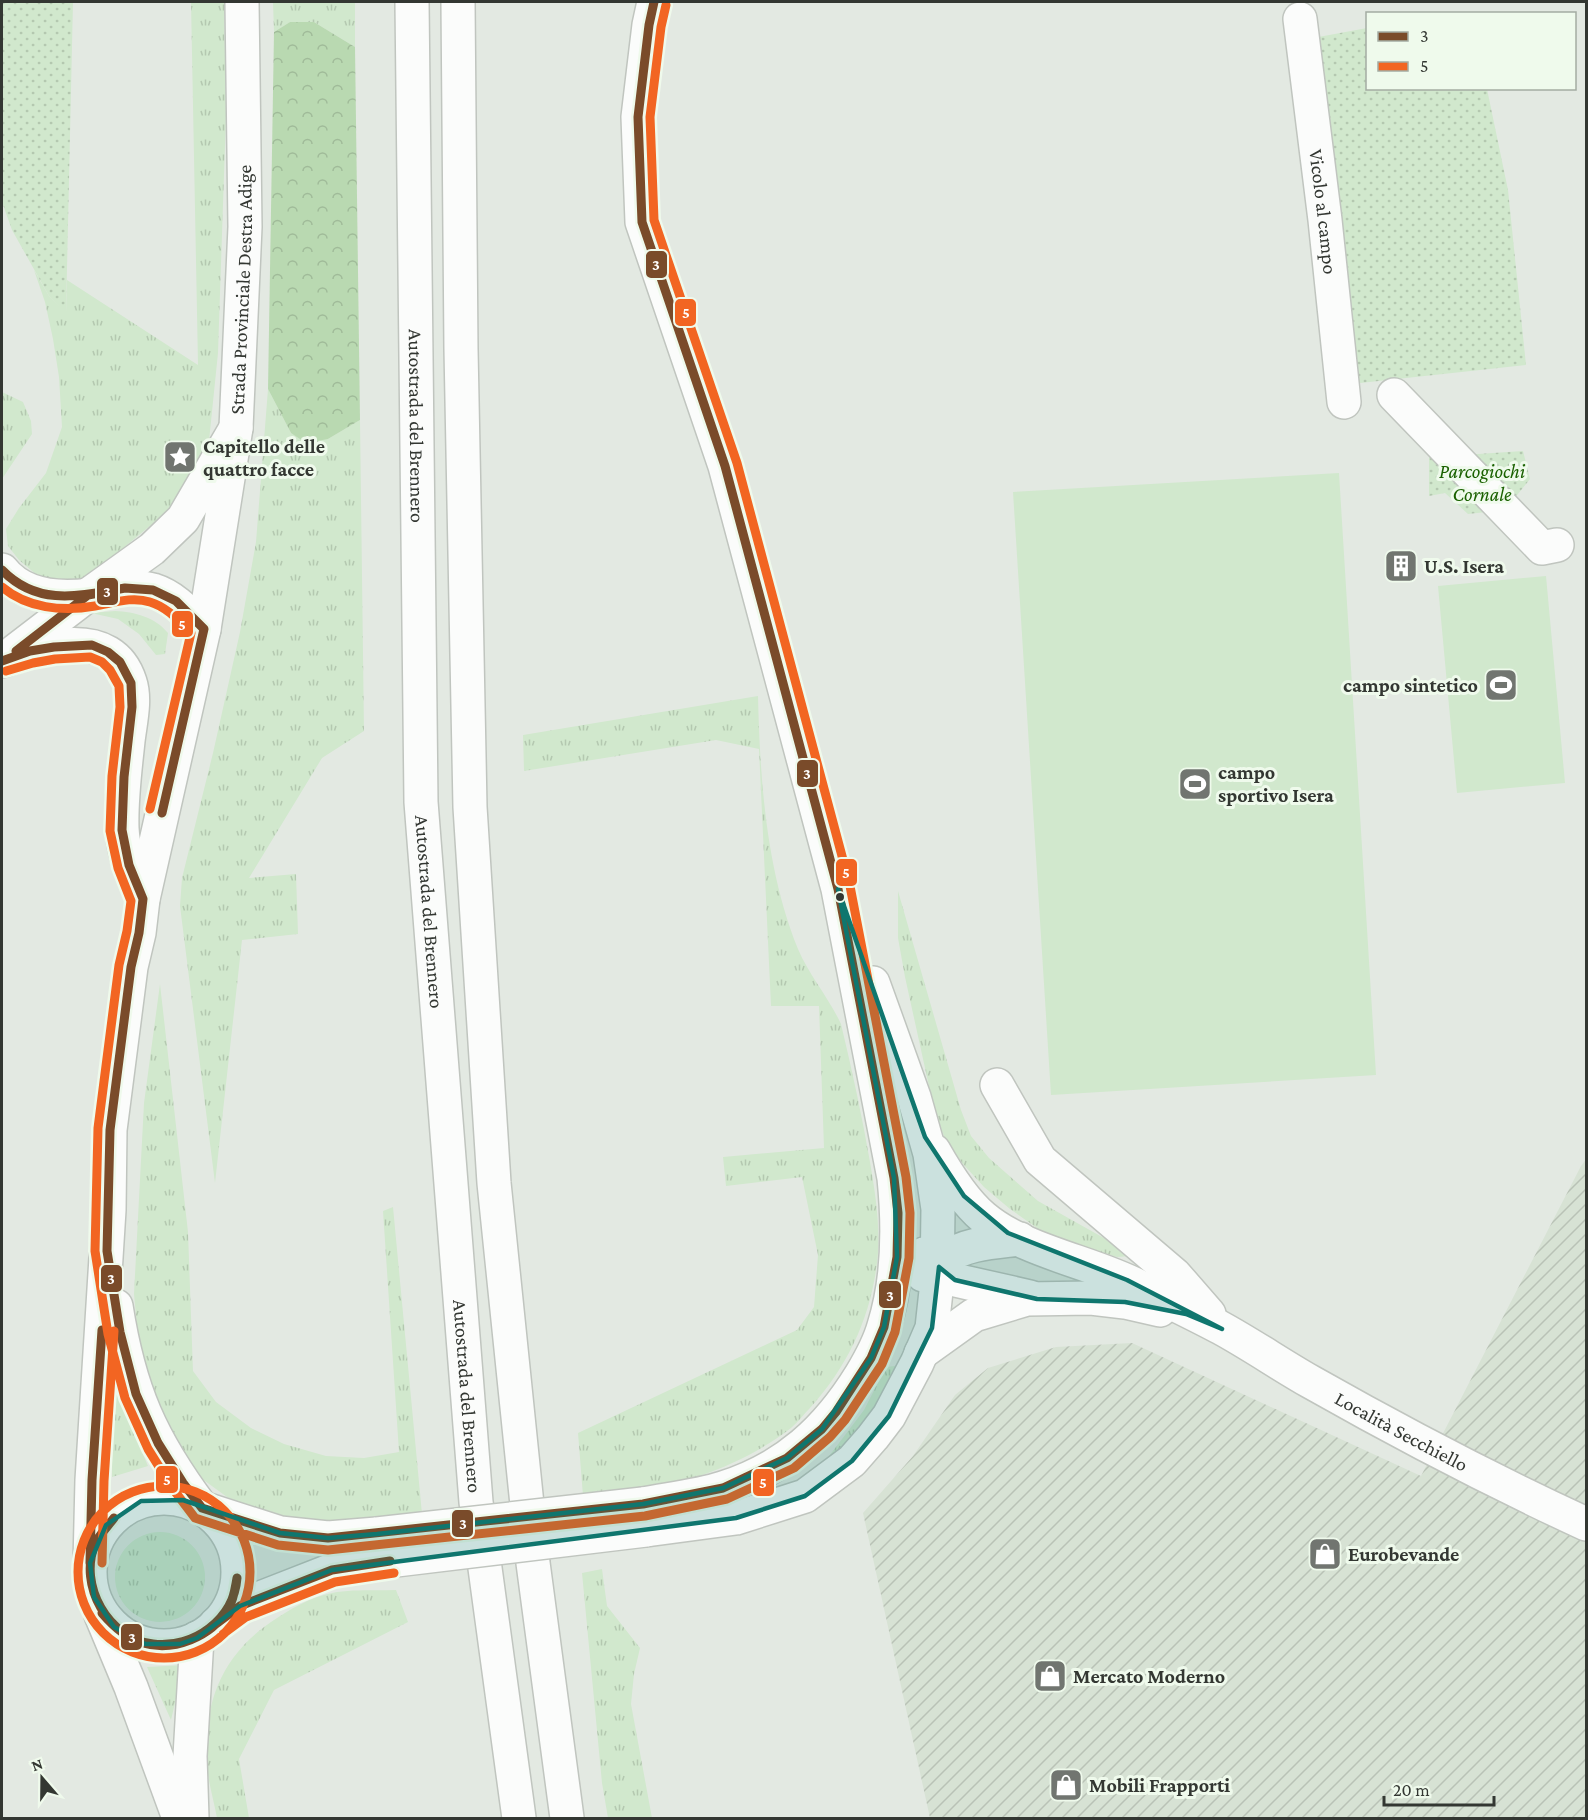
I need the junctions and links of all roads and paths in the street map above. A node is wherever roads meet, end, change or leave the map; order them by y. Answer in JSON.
{"nodes":[{"id":1,"x":242,"y":2,"type":"edge"},
{"id":2,"x":412,"y":2,"type":"edge"},
{"id":3,"x":458,"y":2,"type":"edge"},
{"id":4,"x":654,"y":2,"type":"edge"},
{"id":5,"x":1300,"y":19,"type":"dead end"},
{"id":6,"x":1394,"y":395,"type":"dead end"},
{"id":7,"x":1344,"y":402,"type":"dead end"},
{"id":8,"x":236,"y":428,"type":"junction"},
{"id":9,"x":1557,"y":545,"type":"dead end"},
{"id":10,"x":2,"y":570,"type":"edge"},
{"id":11,"x":88,"y":595,"type":"junction"},
{"id":12,"x":204,"y":629,"type":"junction"},
{"id":13,"x":2,"y":661,"type":"edge"},
{"id":14,"x":838,"y":889,"type":"junction"},
{"id":15,"x":143,"y":899,"type":"junction"},
{"id":16,"x":997,"y":1085,"type":"dead end"},
{"id":17,"x":925,"y":1137,"type":"junction"},
{"id":18,"x":897,"y":1213,"type":"junction"},
{"id":19,"x":1020,"y":1239,"type":"junction"},
{"id":20,"x":107,"y":1251,"type":"junction"},
{"id":21,"x":937,"y":1266,"type":"junction"},
{"id":22,"x":1037,"y":1299,"type":"junction"},
{"id":23,"x":884,"y":1327,"type":"junction"},
{"id":24,"x":1222,"y":1329,"type":"junction"},
{"id":25,"x":921,"y":1353,"type":"junction"},
{"id":26,"x":202,"y":1508,"type":"junction"},
{"id":27,"x":644,"y":1517,"type":"junction"},
{"id":28,"x":1587,"y":1524,"type":"edge"},
{"id":29,"x":378,"y":1548,"type":"junction"},
{"id":30,"x":90,"y":1563,"type":"junction"},
{"id":31,"x":94,"y":1597,"type":"junction"},
{"id":32,"x":207,"y":1631,"type":"junction"},
{"id":33,"x":179,"y":1818,"type":"edge"},
{"id":34,"x":192,"y":1818,"type":"edge"},
{"id":35,"x":519,"y":1818,"type":"edge"},
{"id":36,"x":567,"y":1818,"type":"edge"}],
"edges":[{"from":1,"to":8,"type":"main road","name":"Strada Provinciale Destra Adige"},
{"from":2,"to":35,"type":"main road","name":"Autostrada del Brennero"},
{"from":3,"to":36,"type":"main road"},
{"from":4,"to":14,"type":"main road"},
{"from":5,"to":7,"type":"main road","name":"Vicolo al campo"},
{"from":6,"to":9,"type":"main road"},
{"from":8,"to":11,"type":"main road"},
{"from":8,"to":12,"type":"main road","name":"Strada Provinciale Destra Adige"},
{"from":10,"to":11,"type":"main road"},
{"from":11,"to":12,"type":"main road"},
{"from":11,"to":13,"type":"main road"},
{"from":12,"to":15,"type":"main road","name":"Strada Provinciale Destra Adige"},
{"from":13,"to":15,"type":"main road"},
{"from":14,"to":17,"type":"main road"},
{"from":14,"to":18,"type":"main road"},
{"from":15,"to":20,"type":"main road","name":"Strada Provinciale Destra Adige"},
{"from":16,"to":24,"type":"main road"},
{"from":17,"to":19,"type":"main road","name":"Località Secchiello"},
{"from":17,"to":21,"type":"main road"},
{"from":18,"to":21,"type":"main road","name":"Località Secchiello"},
{"from":18,"to":23,"type":"main road"},
{"from":19,"to":21,"type":"main road"},
{"from":19,"to":24,"type":"main road","name":"Località Secchiello"},
{"from":20,"to":26,"type":"main road","name":"Strada Provinciale Destra Adige"},
{"from":20,"to":30,"type":"main road","name":"Strada Provinciale Destra Adige"},
{"from":21,"to":22,"type":"main road","name":"Località Secchiello"},
{"from":21,"to":23,"type":"main road"},
{"from":21,"to":25,"type":"main road"},
{"from":22,"to":24,"type":"main road","name":"Località Secchiello"},
{"from":22,"to":25,"type":"main road","name":"Località Secchiello"},
{"from":23,"to":27,"type":"main road"},
{"from":24,"to":28,"type":"main road","name":"Località Secchiello"},
{"from":25,"to":27,"type":"main road"},
{"from":26,"to":29,"type":"main road"},
{"from":26,"to":30,"type":"main road"},
{"from":26,"to":32,"type":"main road"},
{"from":27,"to":29,"type":"main road","bridge":true},
{"from":29,"to":32,"type":"main road"},
{"from":30,"to":31,"type":"main road"},
{"from":31,"to":32,"type":"main road"},
{"from":31,"to":33,"type":"main road"},
{"from":32,"to":34,"type":"main road"}]}
